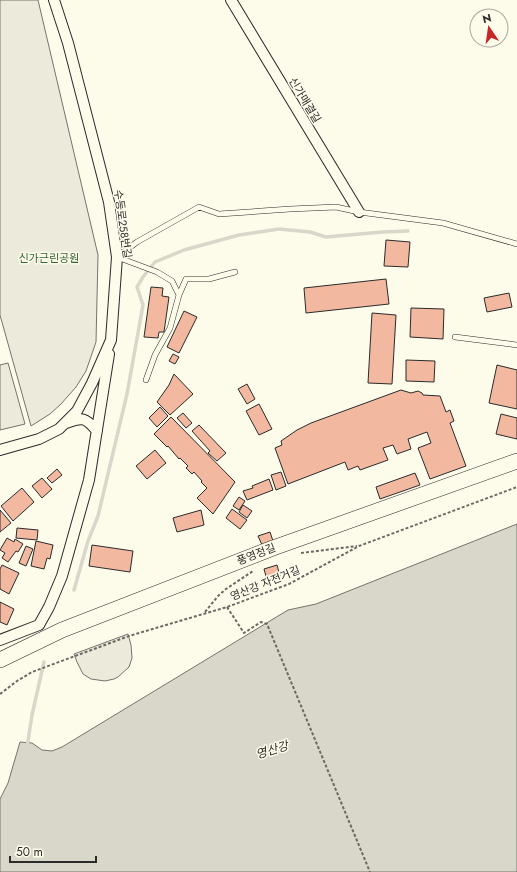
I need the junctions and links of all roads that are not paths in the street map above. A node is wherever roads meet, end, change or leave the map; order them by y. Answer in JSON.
{"nodes":[{"id":1,"x":54,"y":0,"type":"edge"},
{"id":2,"x":231,"y":0,"type":"edge"},
{"id":3,"x":359,"y":212,"type":"junction"},
{"id":4,"x":517,"y":244,"type":"edge"},
{"id":5,"x":117,"y":257,"type":"junction"},
{"id":6,"x":235,"y":272,"type":"dead end"},
{"id":7,"x":179,"y":295,"type":"junction"},
{"id":8,"x":455,"y":336,"type":"dead end"},
{"id":9,"x":111,"y":340,"type":"junction"},
{"id":10,"x":517,"y":345,"type":"edge"},
{"id":11,"x":146,"y":380,"type":"dead end"},
{"id":12,"x":64,"y":424,"type":"junction"},
{"id":13,"x":97,"y":431,"type":"junction"},
{"id":14,"x":0,"y":450,"type":"edge"},
{"id":15,"x":517,"y":461,"type":"edge"},
{"id":16,"x":0,"y":640,"type":"edge"},
{"id":17,"x":0,"y":660,"type":"edge"}],
"edges":[{"from":1,"to":5,"type":"street","name":"수등로258번길"},
{"from":2,"to":3,"type":"street","name":"신가매결길"},
{"from":3,"to":4,"type":"lane"},
{"from":3,"to":5,"type":"lane"},
{"from":5,"to":7,"type":"lane"},
{"from":5,"to":9,"type":"street","name":"수등로258번길"},
{"from":6,"to":7,"type":"lane"},
{"from":7,"to":11,"type":"lane"},
{"from":8,"to":10,"type":"lane"},
{"from":9,"to":12,"type":"street","name":"수등로258번길"},
{"from":9,"to":13,"type":"street"},
{"from":12,"to":13,"type":"street"},
{"from":12,"to":14,"type":"street","name":"수등로258번길"},
{"from":13,"to":16,"type":"street"},
{"from":15,"to":17,"type":"street","name":"풍영정길"}]}
